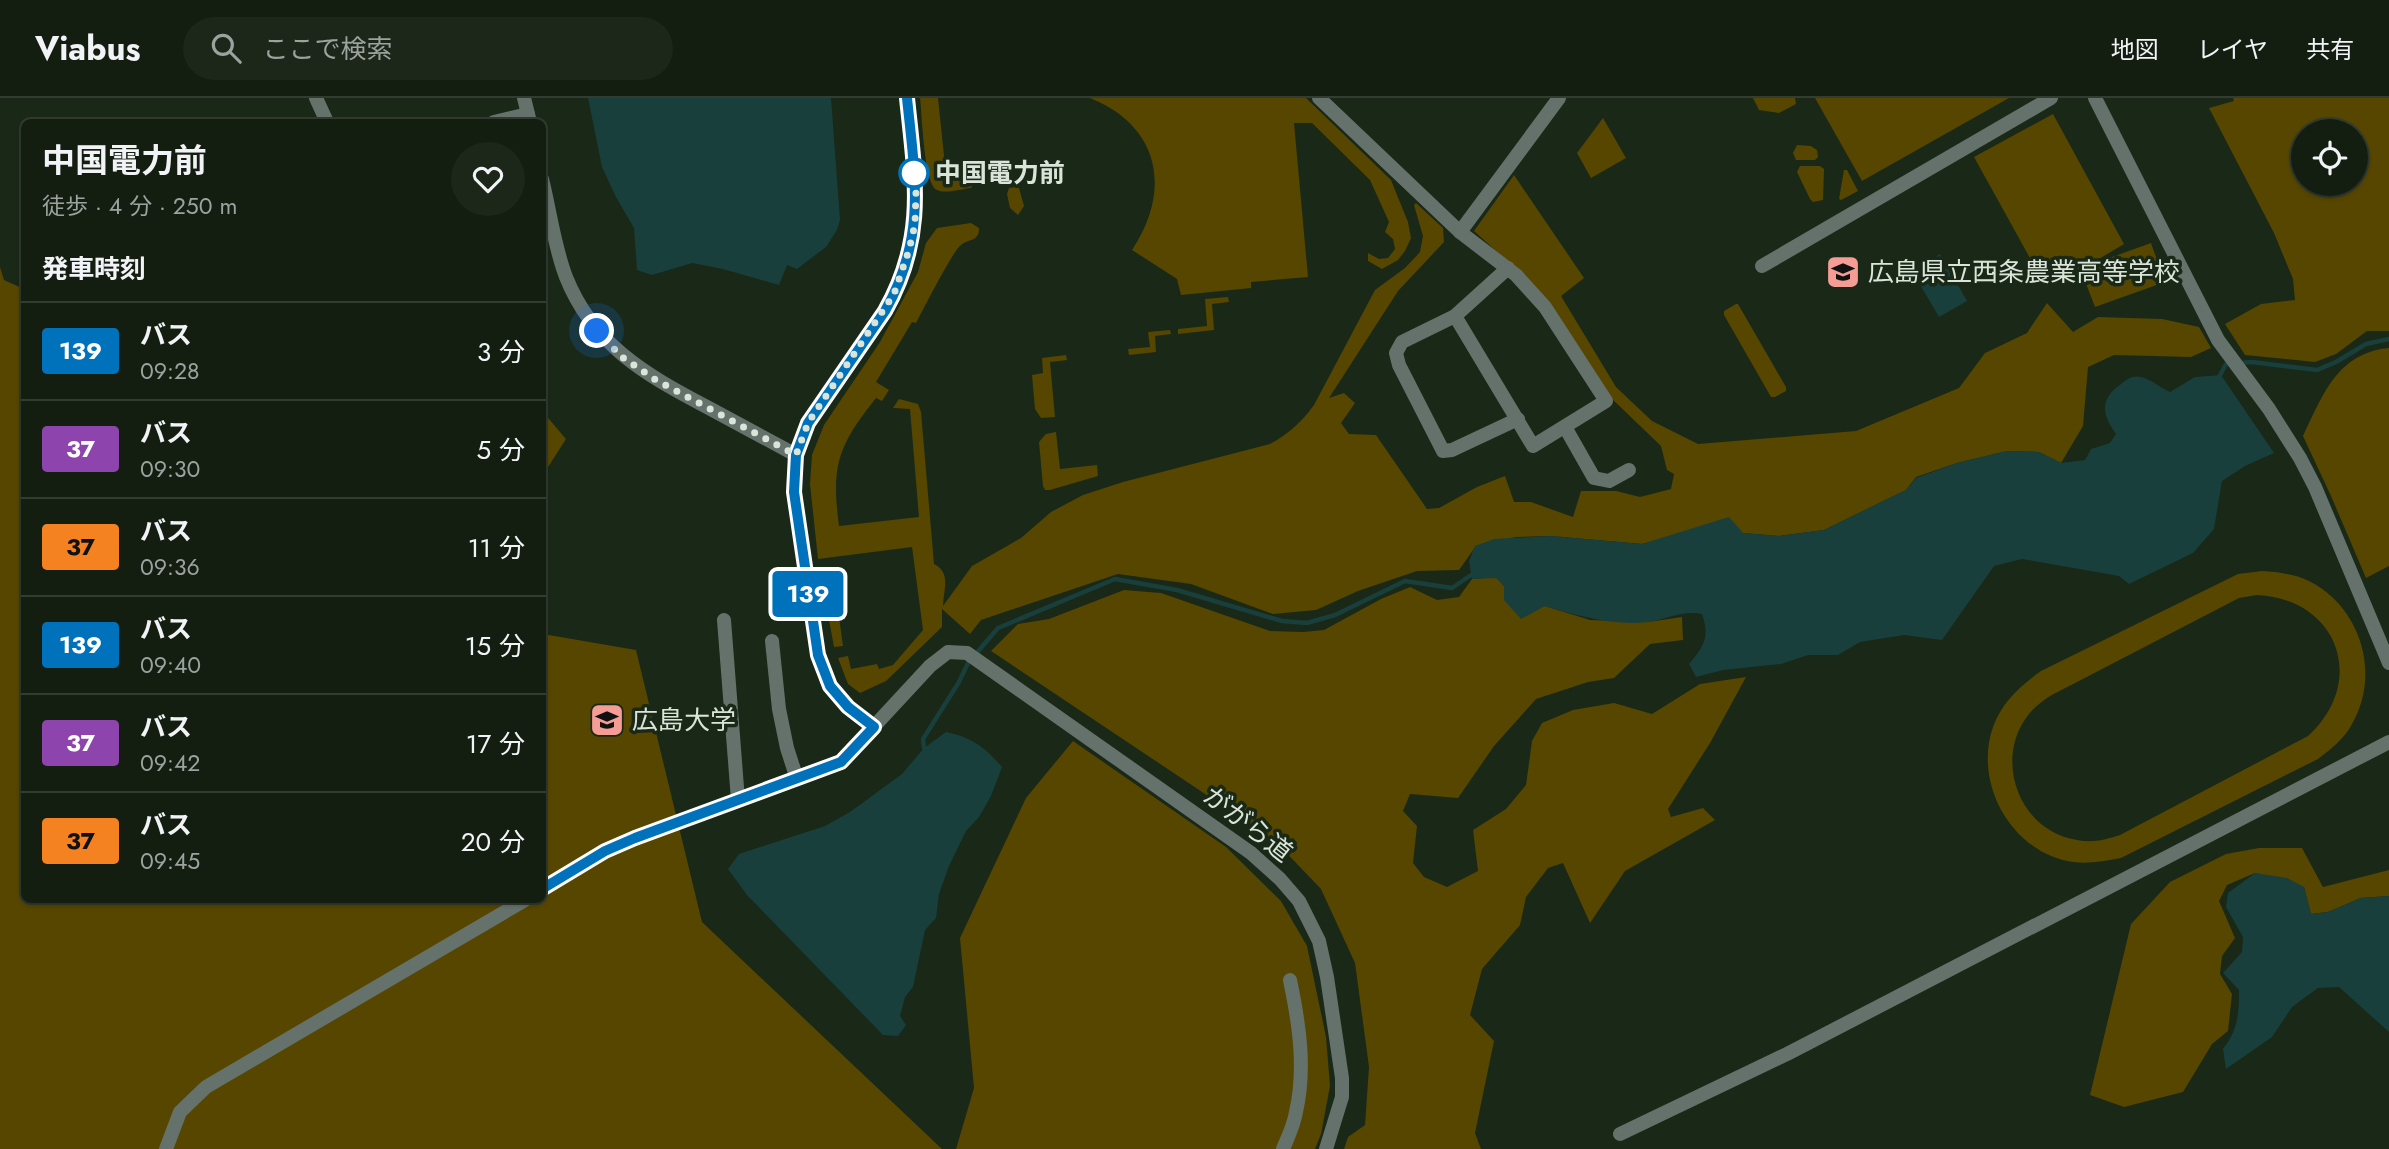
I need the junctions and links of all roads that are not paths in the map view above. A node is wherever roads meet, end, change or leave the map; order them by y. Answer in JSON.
{"nodes":[{"id":1,"x":316,"y":98,"type":"edge"},
{"id":2,"x":524,"y":98,"type":"edge"},
{"id":3,"x":907,"y":98,"type":"edge"},
{"id":4,"x":1319,"y":98,"type":"edge"},
{"id":5,"x":1559,"y":98,"type":"edge"},
{"id":6,"x":2051,"y":98,"type":"edge"},
{"id":7,"x":2095,"y":98,"type":"edge"},
{"id":8,"x":529,"y":118,"type":"edge"},
{"id":9,"x":326,"y":119,"type":"edge"},
{"id":10,"x":546,"y":196,"type":"edge"},
{"id":11,"x":1460,"y":232,"type":"junction"},
{"id":12,"x":1762,"y":266,"type":"dead end"},
{"id":13,"x":1508,"y":268,"type":"junction"},
{"id":14,"x":1455,"y":316,"type":"junction"},
{"id":15,"x":1518,"y":419,"type":"junction"},
{"id":16,"x":1565,"y":427,"type":"junction"},
{"id":17,"x":796,"y":455,"type":"junction"},
{"id":18,"x":1629,"y":470,"type":"dead end"},
{"id":19,"x":724,"y":620,"type":"dead end"},
{"id":20,"x":772,"y":641,"type":"dead end"},
{"id":21,"x":2389,"y":663,"type":"edge"},
{"id":22,"x":874,"y":727,"type":"junction"},
{"id":23,"x":2389,"y":742,"type":"edge"},
{"id":24,"x":797,"y":779,"type":"junction"},
{"id":25,"x":738,"y":800,"type":"junction"},
{"id":26,"x":546,"y":887,"type":"edge"},
{"id":27,"x":520,"y":903,"type":"edge"},
{"id":28,"x":1290,"y":980,"type":"dead end"},
{"id":29,"x":1620,"y":1134,"type":"dead end"},
{"id":30,"x":166,"y":1149,"type":"edge"},
{"id":31,"x":1283,"y":1149,"type":"edge"},
{"id":32,"x":1326,"y":1149,"type":"edge"}],
"edges":[{"from":1,"to":9,"type":"street"},
{"from":2,"to":8,"type":"street"},
{"from":3,"to":17,"type":"street"},
{"from":4,"to":11,"type":"street"},
{"from":5,"to":11,"type":"street"},
{"from":6,"to":12,"type":"street"},
{"from":7,"to":21,"type":"street"},
{"from":10,"to":17,"type":"street"},
{"from":11,"to":13,"type":"street"},
{"from":13,"to":14,"type":"street"},
{"from":13,"to":16,"type":"street"},
{"from":14,"to":15,"type":"street"},
{"from":14,"to":15,"type":"street"},
{"from":15,"to":16,"type":"street"},
{"from":16,"to":18,"type":"street"},
{"from":17,"to":22,"type":"street"},
{"from":19,"to":25,"type":"street"},
{"from":20,"to":24,"type":"street"},
{"from":22,"to":24,"type":"street"},
{"from":22,"to":32,"type":"street","name":"ががら道"},
{"from":23,"to":29,"type":"street"},
{"from":24,"to":25,"type":"street"},
{"from":25,"to":26,"type":"street"},
{"from":27,"to":30,"type":"street"},
{"from":28,"to":31,"type":"street"}]}
